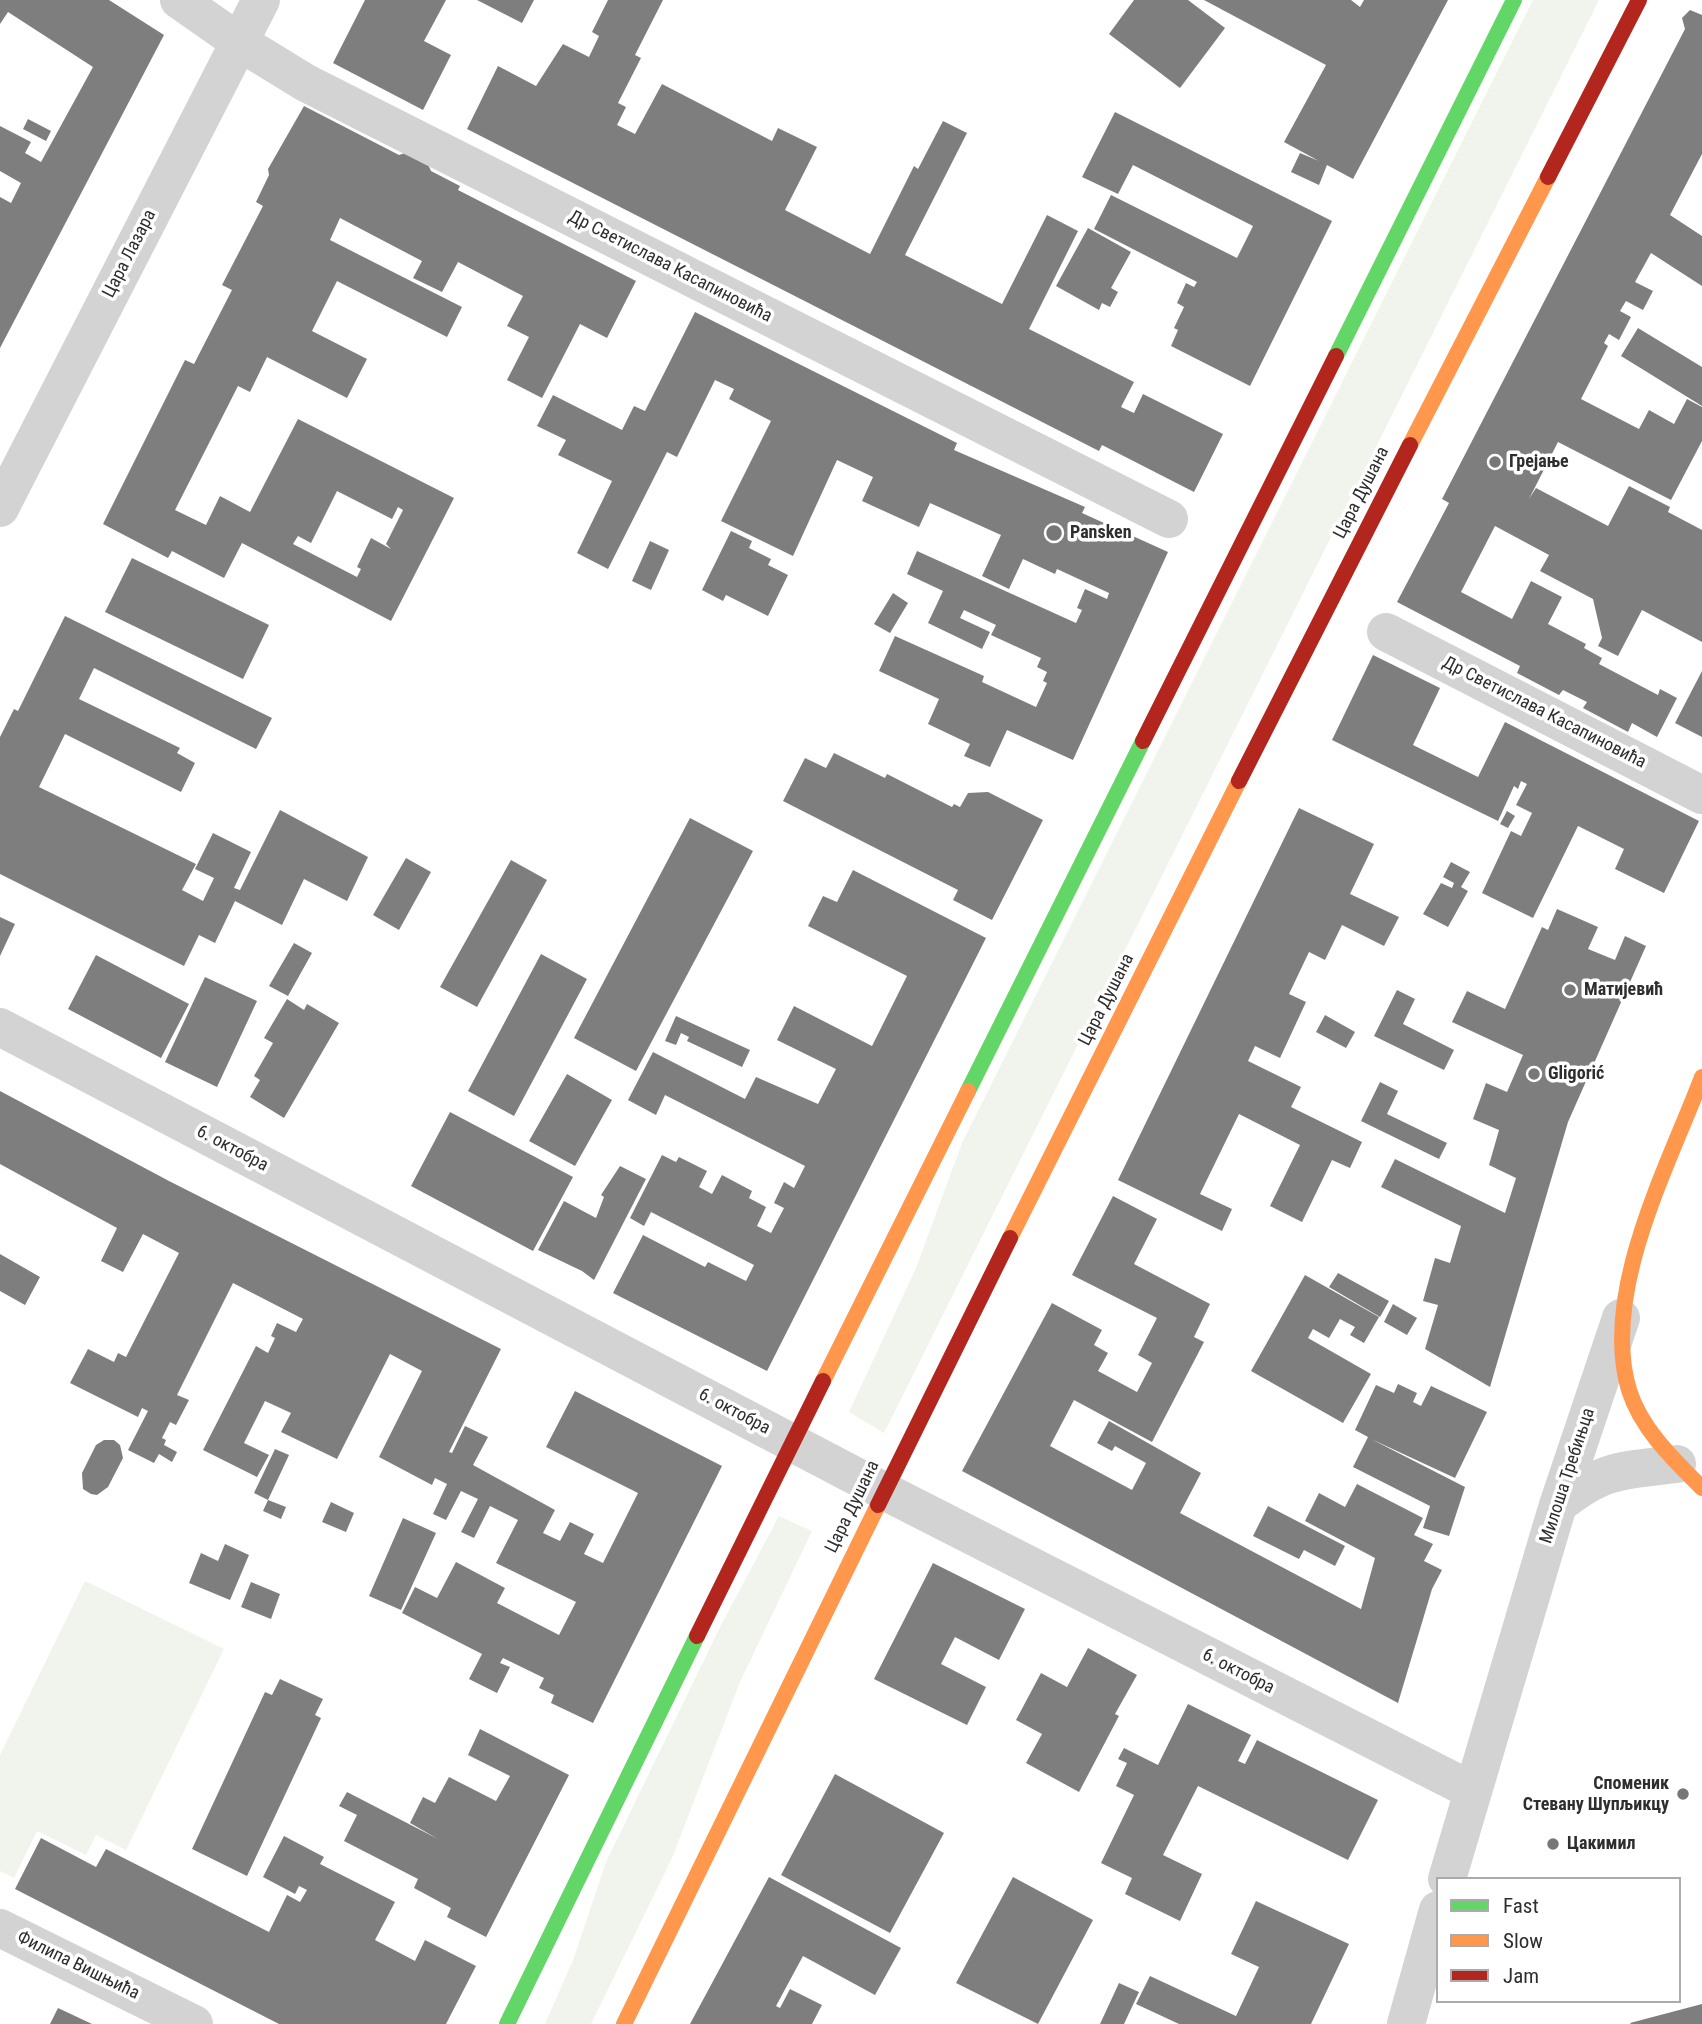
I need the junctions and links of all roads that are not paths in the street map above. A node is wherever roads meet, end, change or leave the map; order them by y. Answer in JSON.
{"nodes":[{"id":1,"x":179,"y":0,"type":"edge"},
{"id":2,"x":261,"y":0,"type":"edge"},
{"id":3,"x":1514,"y":0,"type":"edge"},
{"id":4,"x":1639,"y":0,"type":"edge"},
{"id":5,"x":239,"y":42,"type":"junction"},
{"id":6,"x":0,"y":508,"type":"edge"},
{"id":7,"x":1169,"y":519,"type":"dead end"},
{"id":8,"x":1386,"y":632,"type":"dead end"},
{"id":9,"x":1702,"y":795,"type":"edge"},
{"id":10,"x":0,"y":1027,"type":"edge"},
{"id":11,"x":1702,"y":1077,"type":"edge"},
{"id":12,"x":1625,"y":1306,"type":"junction"},
{"id":13,"x":792,"y":1443,"type":"junction"},
{"id":14,"x":1690,"y":1476,"type":"edge"},
{"id":15,"x":882,"y":1490,"type":"junction"},
{"id":16,"x":1558,"y":1505,"type":"junction"},
{"id":17,"x":1471,"y":1790,"type":"junction"},
{"id":18,"x":1448,"y":1877,"type":"edge"},
{"id":19,"x":1436,"y":1917,"type":"edge"},
{"id":20,"x":0,"y":1927,"type":"edge"},
{"id":21,"x":194,"y":2024,"type":"edge"},
{"id":22,"x":507,"y":2024,"type":"edge"},
{"id":23,"x":624,"y":2024,"type":"edge"},
{"id":24,"x":1406,"y":2024,"type":"edge"}],
"edges":[{"from":1,"to":5,"type":"street","name":"Др Светислава Касапиновића"},
{"from":2,"to":5,"type":"street","name":"Цара Лазара"},
{"from":3,"to":13,"type":"street"},
{"from":4,"to":15,"type":"street","name":"Цара Душана"},
{"from":5,"to":6,"type":"street","name":"Цара Лазара"},
{"from":5,"to":7,"type":"street","name":"Др Светислава Касапиновића"},
{"from":8,"to":9,"type":"street","name":"Др Светислава Касапиновића"},
{"from":10,"to":13,"type":"street","name":"6. октобра"},
{"from":11,"to":12,"type":"street","name":"Милоша Требињца"},
{"from":12,"to":14,"type":"street"},
{"from":12,"to":16,"type":"street","name":"Милоша Требињца"},
{"from":13,"to":15,"type":"street","name":"6. октобра"},
{"from":13,"to":22,"type":"street"},
{"from":14,"to":16,"type":"street"},
{"from":15,"to":17,"type":"street","name":"6. октобра"},
{"from":15,"to":23,"type":"street","name":"Цара Душана"},
{"from":16,"to":17,"type":"street","name":"Милоша Требињца"},
{"from":17,"to":18,"type":"street","name":"Милоша Требињца"},
{"from":19,"to":24,"type":"street"},
{"from":20,"to":21,"type":"street","name":"Филипа Вишњића"}]}
